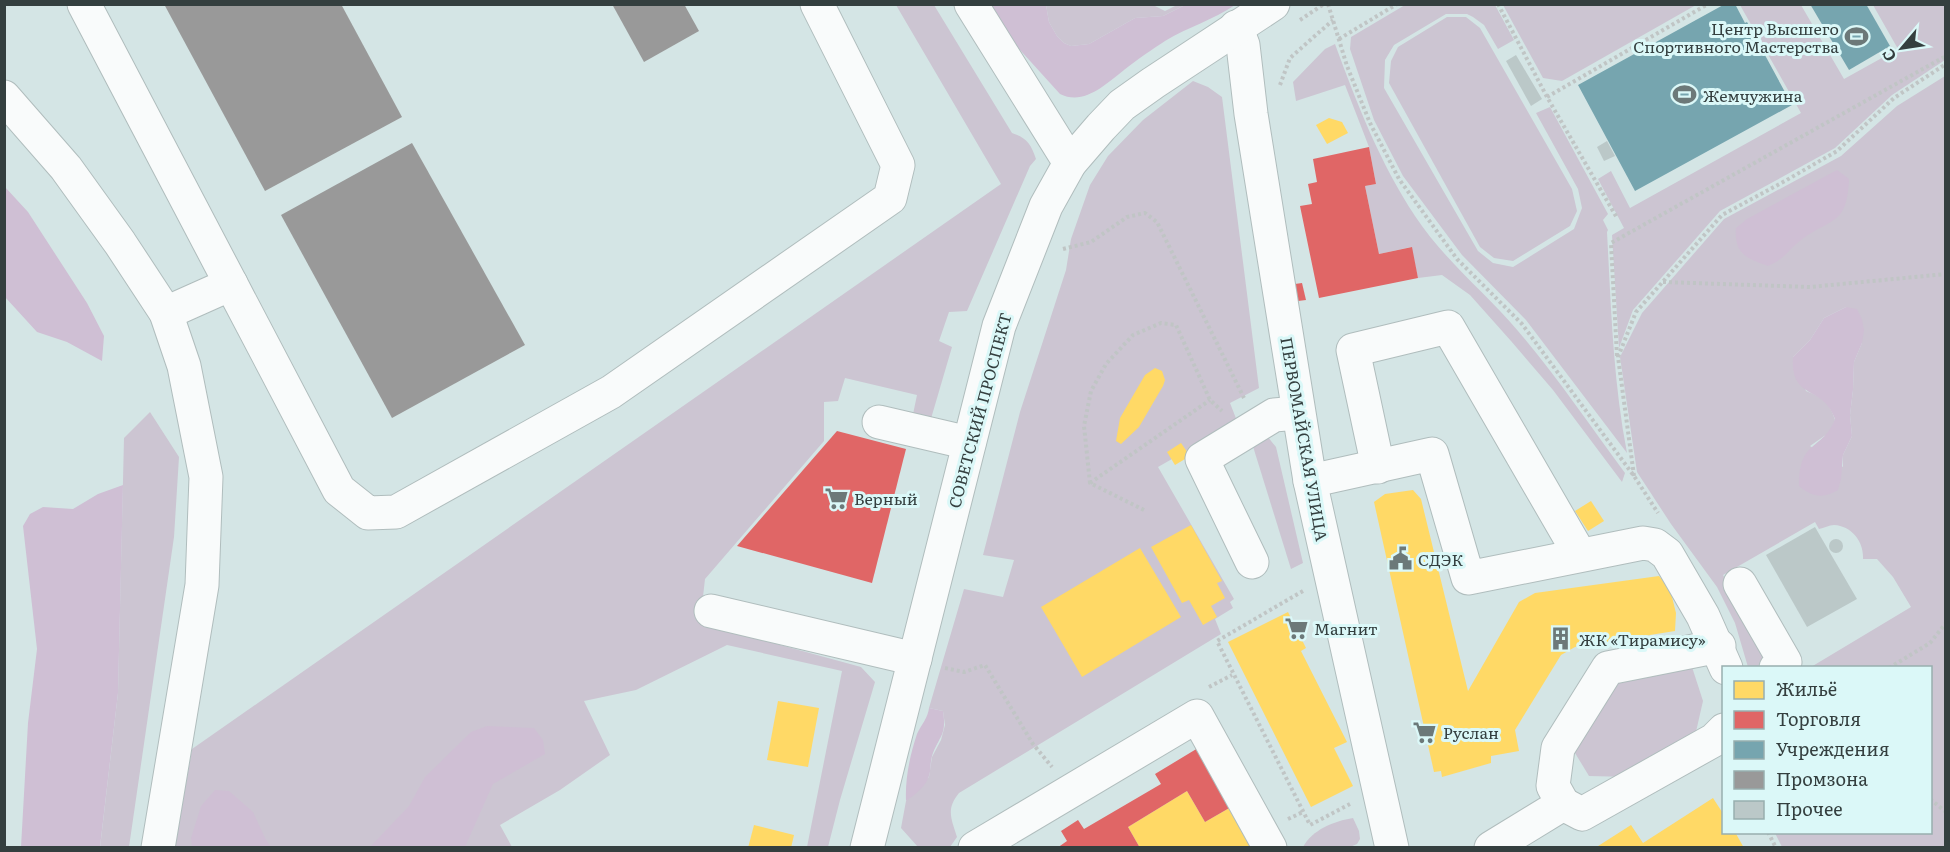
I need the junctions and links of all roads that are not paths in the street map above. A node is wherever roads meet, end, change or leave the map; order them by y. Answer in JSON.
{"nodes":[{"id":1,"x":84,"y":4,"type":"edge"},
{"id":2,"x":817,"y":4,"type":"edge"},
{"id":3,"x":972,"y":4,"type":"edge"},
{"id":4,"x":1285,"y":13,"type":"edge"},
{"id":5,"x":1236,"y":27,"type":"junction"},
{"id":6,"x":4,"y":97,"type":"edge"},
{"id":7,"x":1070,"y":163,"type":"junction"},
{"id":8,"x":231,"y":284,"type":"junction"},
{"id":9,"x":166,"y":313,"type":"junction"},
{"id":10,"x":1298,"y":412,"type":"junction"},
{"id":11,"x":879,"y":422,"type":"dead end"},
{"id":12,"x":969,"y":443,"type":"junction"},
{"id":13,"x":1378,"y":466,"type":"junction"},
{"id":14,"x":1310,"y":482,"type":"junction"},
{"id":15,"x":1580,"y":555,"type":"junction"},
{"id":16,"x":1252,"y":562,"type":"dead end"},
{"id":17,"x":1740,"y":584,"type":"dead end"},
{"id":18,"x":711,"y":611,"type":"dead end"},
{"id":19,"x":1722,"y":657,"type":"edge"},
{"id":20,"x":926,"y":662,"type":"junction"},
{"id":21,"x":1779,"y":666,"type":"edge"},
{"id":22,"x":1722,"y":732,"type":"edge"},
{"id":23,"x":1563,"y":804,"type":"junction"},
{"id":24,"x":1385,"y":844,"type":"edge"},
{"id":25,"x":158,"y":848,"type":"edge"},
{"id":26,"x":867,"y":848,"type":"edge"},
{"id":27,"x":975,"y":848,"type":"edge"},
{"id":28,"x":1270,"y":848,"type":"edge"},
{"id":29,"x":1491,"y":848,"type":"edge"}],
"edges":[{"from":1,"to":8,"type":"street"},
{"from":2,"to":8,"type":"street"},
{"from":3,"to":7,"type":"street"},
{"from":4,"to":5,"type":"street","name":"СОВЕТСКИЙ ПРОСПЕКТ"},
{"from":5,"to":7,"type":"street","name":"СОВЕТСКИЙ ПРОСПЕКТ"},
{"from":5,"to":10,"type":"street","name":"ПЕРВОМАЙСКАЯ УЛИЦА"},
{"from":6,"to":9,"type":"street"},
{"from":7,"to":12,"type":"street","name":"СОВЕТСКИЙ ПРОСПЕКТ"},
{"from":8,"to":9,"type":"street"},
{"from":9,"to":25,"type":"street"},
{"from":10,"to":14,"type":"street","name":"ПЕРВОМАЙСКАЯ УЛИЦА"},
{"from":10,"to":16,"type":"street"},
{"from":11,"to":12,"type":"street"},
{"from":12,"to":20,"type":"street","name":"СОВЕТСКИЙ ПРОСПЕКТ"},
{"from":13,"to":14,"type":"street"},
{"from":13,"to":15,"type":"street"},
{"from":13,"to":15,"type":"street"},
{"from":14,"to":24,"type":"street","name":"ПЕРВОМАЙСКАЯ УЛИЦА"},
{"from":15,"to":19,"type":"street"},
{"from":17,"to":21,"type":"street"},
{"from":18,"to":20,"type":"street"},
{"from":19,"to":23,"type":"street"},
{"from":20,"to":26,"type":"street","name":"СОВЕТСКИЙ ПРОСПЕКТ"},
{"from":22,"to":23,"type":"street"},
{"from":23,"to":29,"type":"street"},
{"from":27,"to":28,"type":"street"}]}
